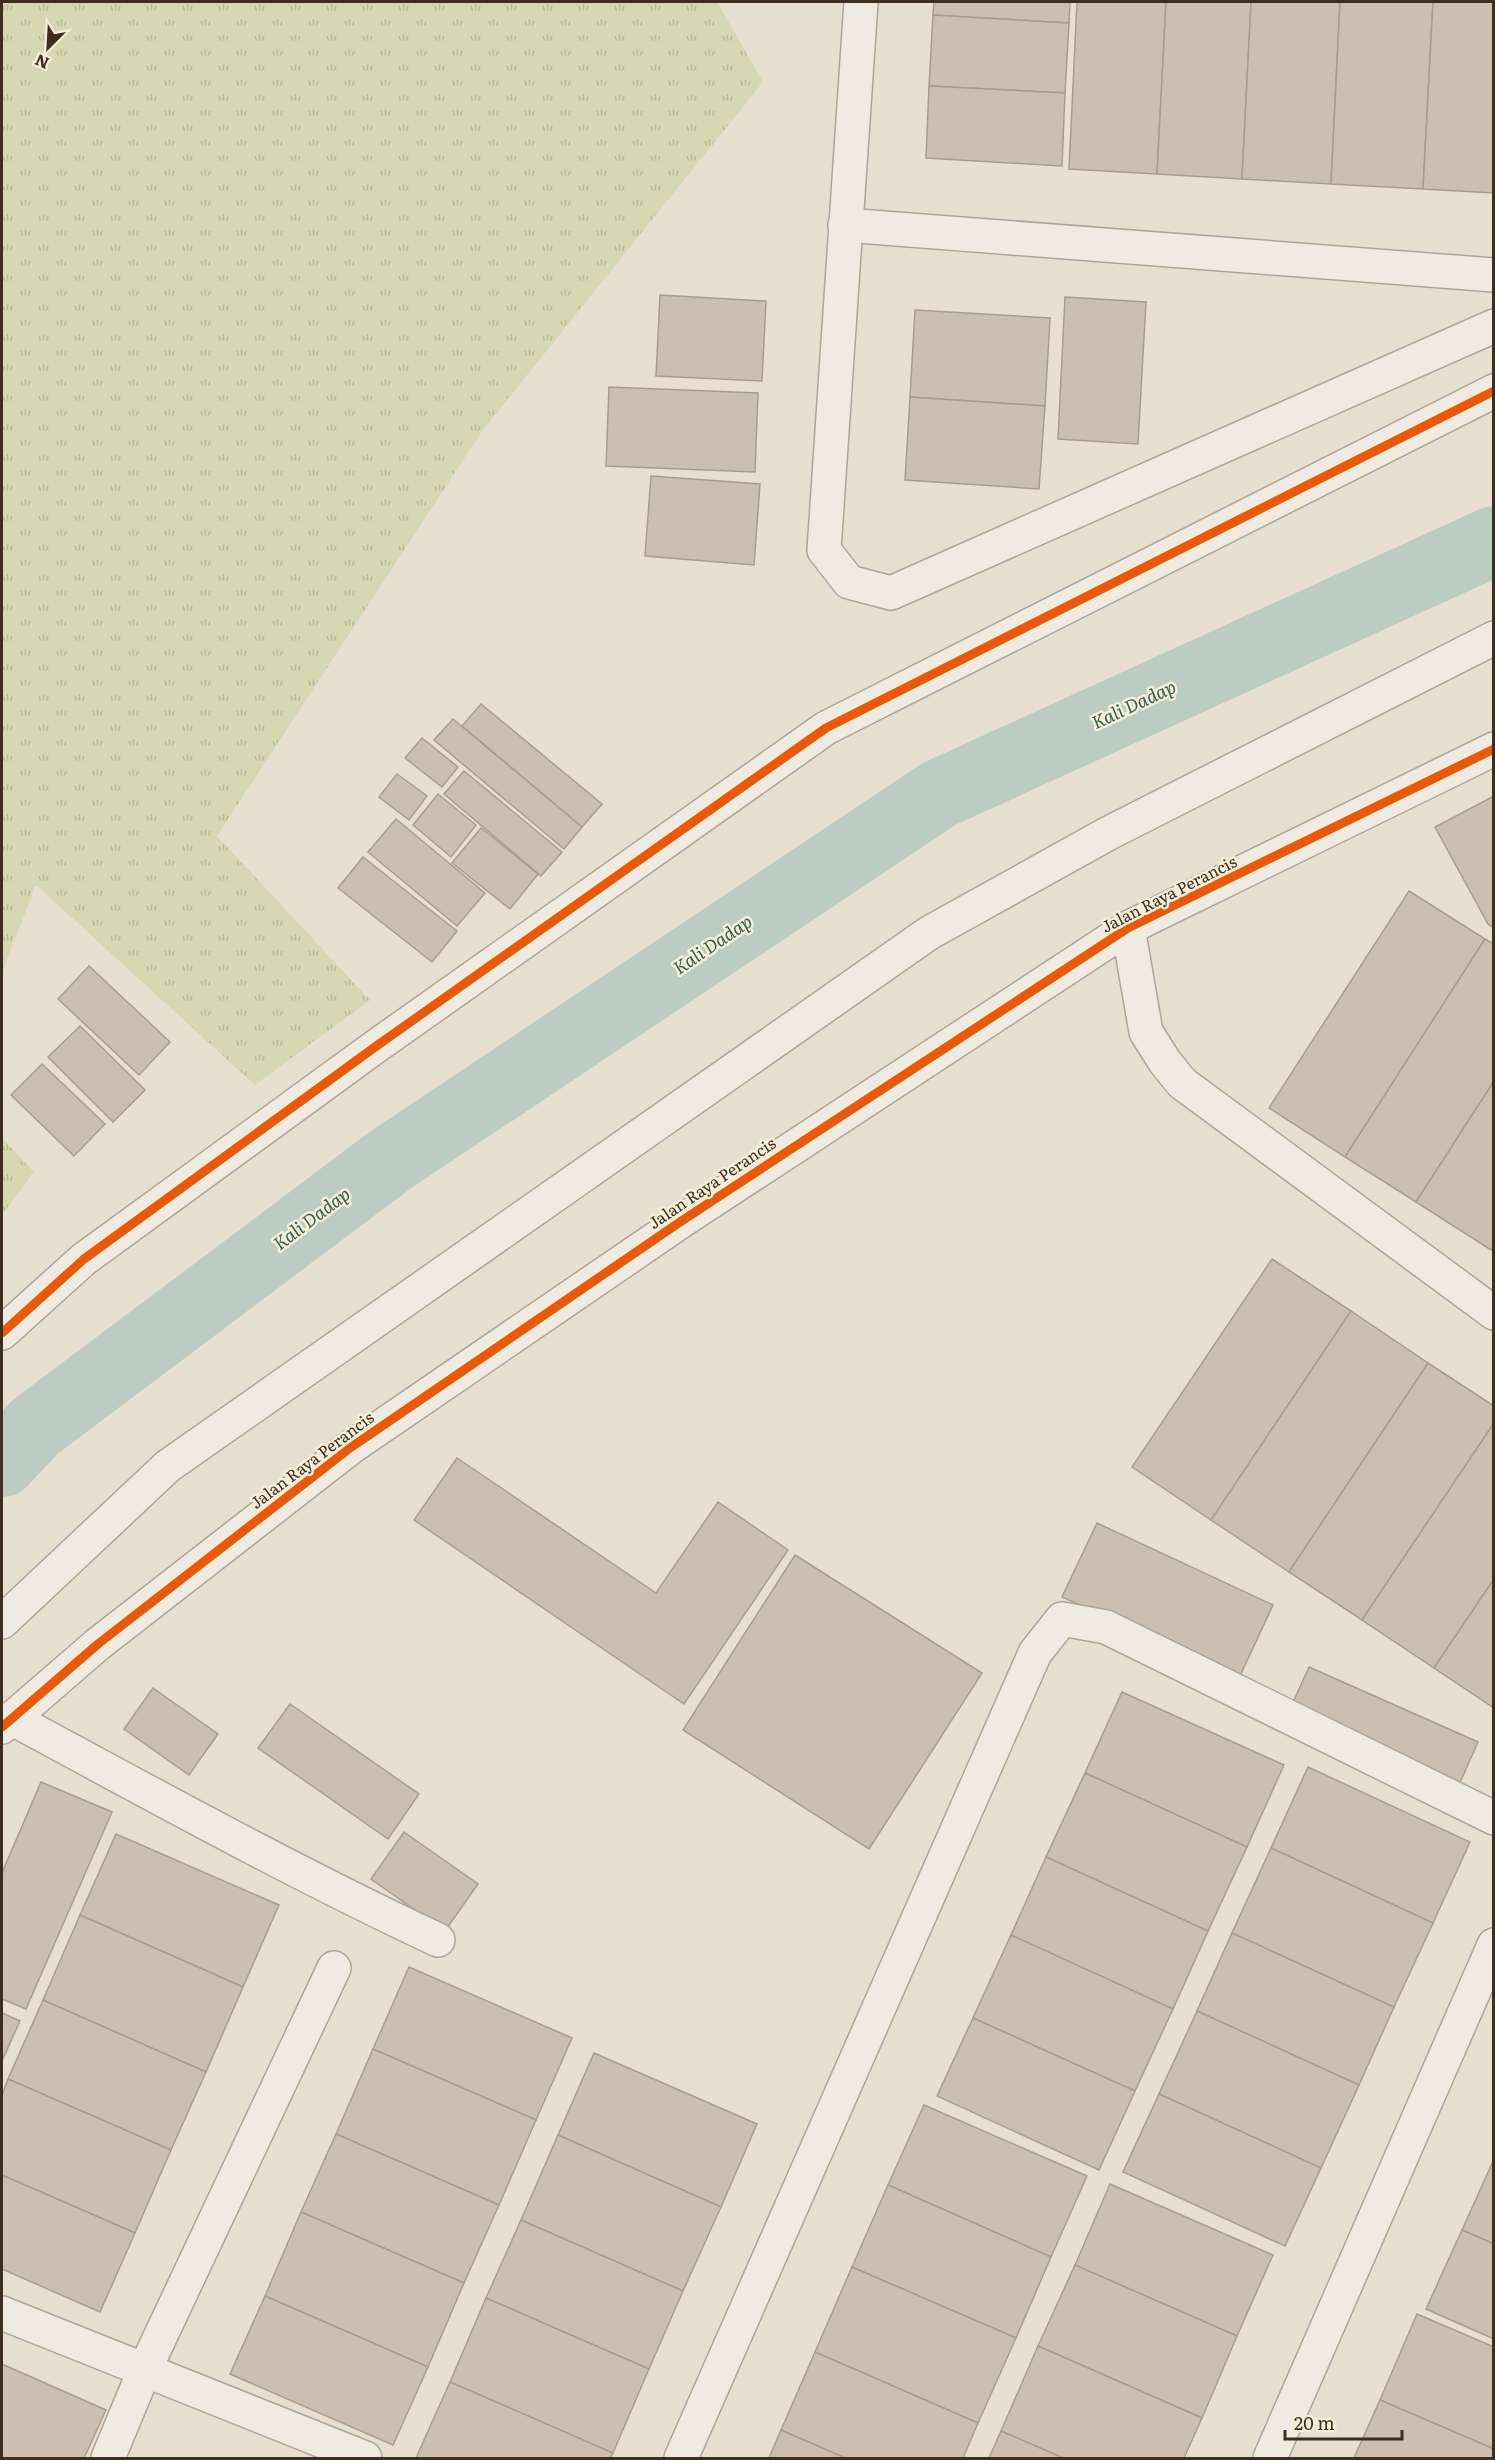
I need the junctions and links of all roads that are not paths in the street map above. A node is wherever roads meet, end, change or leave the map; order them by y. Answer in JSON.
{"nodes":[{"id":1,"x":861,"y":2,"type":"edge"},
{"id":2,"x":845,"y":225,"type":"junction"},
{"id":3,"x":1494,"y":275,"type":"edge"},
{"id":4,"x":1494,"y":326,"type":"edge"},
{"id":5,"x":1494,"y":391,"type":"edge"},
{"id":6,"x":1494,"y":638,"type":"edge"},
{"id":7,"x":1494,"y":749,"type":"edge"},
{"id":8,"x":1128,"y":928,"type":"junction"},
{"id":9,"x":1494,"y":1313,"type":"edge"},
{"id":10,"x":2,"y":1333,"type":"edge"},
{"id":11,"x":2,"y":1622,"type":"edge"},
{"id":12,"x":6,"y":1723,"type":"edge"},
{"id":13,"x":1494,"y":1818,"type":"edge"},
{"id":14,"x":438,"y":1940,"type":"dead end"},
{"id":15,"x":1494,"y":1946,"type":"edge"},
{"id":16,"x":334,"y":1968,"type":"dead end"},
{"id":17,"x":2,"y":2313,"type":"edge"},
{"id":18,"x":145,"y":2369,"type":"junction"},
{"id":19,"x":108,"y":2458,"type":"edge"},
{"id":20,"x":365,"y":2458,"type":"edge"},
{"id":21,"x":681,"y":2458,"type":"edge"},
{"id":22,"x":1270,"y":2458,"type":"edge"}],
"edges":[{"from":1,"to":2,"type":"street"},
{"from":2,"to":3,"type":"street"},
{"from":2,"to":4,"type":"street"},
{"from":5,"to":10,"type":"street"},
{"from":6,"to":11,"type":"street"},
{"from":7,"to":8,"type":"street","name":"Jalan Raya Perancis"},
{"from":8,"to":9,"type":"street"},
{"from":8,"to":12,"type":"street","name":"Jalan Raya Perancis"},
{"from":12,"to":14,"type":"street"},
{"from":13,"to":21,"type":"street"},
{"from":15,"to":22,"type":"street"},
{"from":16,"to":18,"type":"street"},
{"from":17,"to":18,"type":"street"},
{"from":18,"to":19,"type":"street"},
{"from":18,"to":20,"type":"street"}]}
